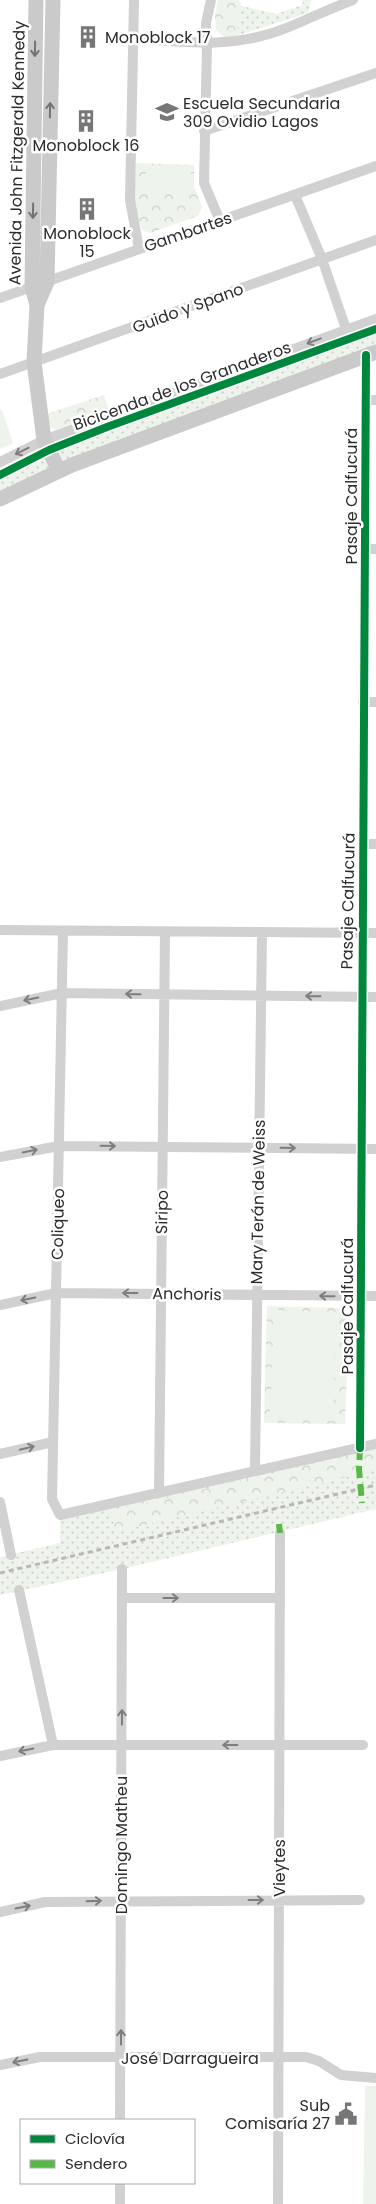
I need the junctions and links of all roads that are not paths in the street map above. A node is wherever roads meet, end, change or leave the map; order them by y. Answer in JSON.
{"nodes":[{"id":1,"x":36,"y":0,"type":"edge"},
{"id":2,"x":53,"y":0,"type":"edge"},
{"id":3,"x":134,"y":0,"type":"edge"},
{"id":4,"x":210,"y":0,"type":"edge"},
{"id":5,"x":353,"y":0,"type":"edge"},
{"id":6,"x":325,"y":5,"type":"edge"},
{"id":7,"x":133,"y":38,"type":"junction"},
{"id":8,"x":207,"y":45,"type":"junction"},
{"id":9,"x":376,"y":73,"type":"edge"},
{"id":10,"x":204,"y":132,"type":"junction"},
{"id":11,"x":376,"y":166,"type":"edge"},
{"id":12,"x":295,"y":194,"type":"junction"},
{"id":13,"x":220,"y":221,"type":"junction"},
{"id":14,"x":376,"y":240,"type":"edge"},
{"id":15,"x":139,"y":249,"type":"junction"},
{"id":16,"x":322,"y":259,"type":"junction"},
{"id":17,"x":47,"y":282,"type":"junction"},
{"id":18,"x":32,"y":287,"type":"junction"},
{"id":19,"x":0,"y":298,"type":"edge"},
{"id":20,"x":37,"y":305,"type":"junction"},
{"id":21,"x":376,"y":319,"type":"edge"},
{"id":22,"x":346,"y":329,"type":"junction"},
{"id":23,"x":371,"y":354,"type":"edge"},
{"id":24,"x":34,"y":362,"type":"junction"},
{"id":25,"x":0,"y":374,"type":"edge"},
{"id":26,"x":371,"y":400,"type":"edge"},
{"id":27,"x":44,"y":440,"type":"junction"},
{"id":28,"x":0,"y":462,"type":"edge"},
{"id":29,"x":59,"y":471,"type":"junction"},
{"id":30,"x":0,"y":499,"type":"edge"},
{"id":31,"x":364,"y":549,"type":"junction"},
{"id":32,"x":376,"y":549,"type":"edge"},
{"id":33,"x":363,"y":702,"type":"junction"},
{"id":34,"x":376,"y":702,"type":"edge"},
{"id":35,"x":363,"y":844,"type":"junction"},
{"id":36,"x":376,"y":844,"type":"edge"},
{"id":37,"x":0,"y":930,"type":"edge"},
{"id":38,"x":63,"y":931,"type":"junction"},
{"id":39,"x":165,"y":932,"type":"junction"},
{"id":40,"x":262,"y":932,"type":"junction"},
{"id":41,"x":361,"y":933,"type":"junction"},
{"id":42,"x":376,"y":933,"type":"edge"},
{"id":43,"x":62,"y":993,"type":"junction"},
{"id":44,"x":164,"y":994,"type":"junction"},
{"id":45,"x":261,"y":996,"type":"junction"},
{"id":46,"x":361,"y":997,"type":"junction"},
{"id":47,"x":376,"y":997,"type":"edge"},
{"id":48,"x":0,"y":1006,"type":"edge"},
{"id":49,"x":59,"y":1146,"type":"junction"},
{"id":50,"x":162,"y":1147,"type":"junction"},
{"id":51,"x":259,"y":1148,"type":"junction"},
{"id":52,"x":361,"y":1148,"type":"junction"},
{"id":53,"x":376,"y":1149,"type":"edge"},
{"id":54,"x":0,"y":1157,"type":"edge"},
{"id":55,"x":56,"y":1293,"type":"junction"},
{"id":56,"x":161,"y":1293,"type":"junction"},
{"id":57,"x":257,"y":1295,"type":"junction"},
{"id":58,"x":361,"y":1296,"type":"junction"},
{"id":59,"x":376,"y":1296,"type":"edge"},
{"id":60,"x":0,"y":1305,"type":"edge"},
{"id":61,"x":53,"y":1442,"type":"junction"},
{"id":62,"x":376,"y":1444,"type":"edge"},
{"id":63,"x":360,"y":1448,"type":"junction"},
{"id":64,"x":0,"y":1454,"type":"edge"},
{"id":65,"x":255,"y":1471,"type":"junction"},
{"id":66,"x":158,"y":1493,"type":"junction"},
{"id":67,"x":0,"y":1502,"type":"edge"},
{"id":68,"x":280,"y":1533,"type":"dead end"},
{"id":69,"x":11,"y":1554,"type":"dead end"},
{"id":70,"x":122,"y":1569,"type":"dead end"},
{"id":71,"x":19,"y":1590,"type":"dead end"},
{"id":72,"x":122,"y":1598,"type":"junction"},
{"id":73,"x":279,"y":1598,"type":"junction"},
{"id":74,"x":53,"y":1745,"type":"junction"},
{"id":75,"x":122,"y":1745,"type":"junction"},
{"id":76,"x":279,"y":1745,"type":"junction"},
{"id":77,"x":363,"y":1745,"type":"dead end"},
{"id":78,"x":0,"y":1756,"type":"edge"},
{"id":79,"x":121,"y":1900,"type":"junction"},
{"id":80,"x":279,"y":1900,"type":"junction"},
{"id":81,"x":360,"y":1900,"type":"dead end"},
{"id":82,"x":0,"y":1912,"type":"edge"},
{"id":83,"x":279,"y":2057,"type":"junction"},
{"id":84,"x":120,"y":2058,"type":"junction"},
{"id":85,"x":0,"y":2065,"type":"edge"},
{"id":86,"x":376,"y":2078,"type":"edge"},
{"id":87,"x":120,"y":2119,"type":"edge"},
{"id":88,"x":120,"y":2184,"type":"edge"},
{"id":89,"x":120,"y":2204,"type":"edge"},
{"id":90,"x":278,"y":2204,"type":"edge"}],
"edges":[{"from":1,"to":18,"type":"street","name":"Avenida John Fitzgerald Kennedy","one_way":true},
{"from":17,"to":2,"type":"street","name":"Avenida John Fitzgerald Kennedy","one_way":true},
{"from":3,"to":7,"type":"street"},
{"from":4,"to":8,"type":"street"},
{"from":5,"to":6,"type":"street"},
{"from":6,"to":8,"type":"street"},
{"from":7,"to":8,"type":"street"},
{"from":7,"to":15,"type":"street"},
{"from":8,"to":10,"type":"street"},
{"from":9,"to":10,"type":"street"},
{"from":10,"to":13,"type":"street"},
{"from":11,"to":12,"type":"street","name":"Gambartes"},
{"from":12,"to":13,"type":"street","name":"Gambartes"},
{"from":12,"to":16,"type":"street"},
{"from":13,"to":15,"type":"street","name":"Gambartes"},
{"from":14,"to":16,"type":"street","name":"Guido y Spano"},
{"from":15,"to":17,"type":"street","name":"Gambartes"},
{"from":16,"to":22,"type":"street"},
{"from":16,"to":24,"type":"street","name":"Guido y Spano"},
{"from":17,"to":18,"type":"street","name":"Gambartes"},
{"from":17,"to":20,"type":"street","name":"Avenida John Fitzgerald Kennedy"},
{"from":18,"to":19,"type":"street","name":"Gambartes"},
{"from":18,"to":20,"type":"street","name":"Avenida John Fitzgerald Kennedy"},
{"from":20,"to":24,"type":"street","name":"Avenida John Fitzgerald Kennedy"},
{"from":21,"to":22,"type":"street"},
{"from":22,"to":27,"type":"street","one_way":true},
{"from":23,"to":26,"type":"street","name":"Pasaje Calfucurá"},
{"from":23,"to":29,"type":"street"},
{"from":24,"to":25,"type":"street","name":"Guido y Spano"},
{"from":24,"to":27,"type":"street","name":"Avenida John Fitzgerald Kennedy"},
{"from":26,"to":31,"type":"street","name":"Pasaje Calfucurá"},
{"from":27,"to":28,"type":"street","one_way":true},
{"from":27,"to":29,"type":"street","name":"Avenida John Fitzgerald Kennedy"},
{"from":29,"to":30,"type":"street"},
{"from":31,"to":32,"type":"street"},
{"from":31,"to":33,"type":"street","name":"Pasaje Calfucurá"},
{"from":33,"to":34,"type":"street"},
{"from":33,"to":35,"type":"street","name":"Pasaje Calfucurá"},
{"from":35,"to":36,"type":"street"},
{"from":35,"to":41,"type":"street","name":"Pasaje Calfucurá"},
{"from":37,"to":38,"type":"street"},
{"from":38,"to":39,"type":"street"},
{"from":38,"to":43,"type":"street","name":"Coliqueo"},
{"from":39,"to":40,"type":"street"},
{"from":39,"to":44,"type":"street","name":"Siripo"},
{"from":40,"to":41,"type":"street"},
{"from":40,"to":45,"type":"street","name":"Mary Terán de Weiss"},
{"from":41,"to":42,"type":"street"},
{"from":41,"to":46,"type":"street","name":"Pasaje Calfucurá"},
{"from":44,"to":43,"type":"street","one_way":true},
{"from":43,"to":48,"type":"street","one_way":true},
{"from":43,"to":49,"type":"street","name":"Coliqueo"},
{"from":44,"to":45,"type":"street"},
{"from":44,"to":50,"type":"street","name":"Siripo"},
{"from":46,"to":45,"type":"street","one_way":true},
{"from":45,"to":51,"type":"street","name":"Mary Terán de Weiss"},
{"from":46,"to":47,"type":"street"},
{"from":46,"to":52,"type":"street","name":"Pasaje Calfucurá"},
{"from":49,"to":50,"type":"street","one_way":true},
{"from":54,"to":49,"type":"street","one_way":true},
{"from":49,"to":55,"type":"street","name":"Coliqueo"},
{"from":50,"to":51,"type":"street"},
{"from":50,"to":56,"type":"street","name":"Siripo"},
{"from":51,"to":52,"type":"street","one_way":true},
{"from":51,"to":57,"type":"street","name":"Mary Terán de Weiss"},
{"from":52,"to":53,"type":"street"},
{"from":52,"to":58,"type":"street","name":"Pasaje Calfucurá"},
{"from":56,"to":55,"type":"street","name":"Anchoris","one_way":true},
{"from":55,"to":60,"type":"street","name":"Anchoris","one_way":true},
{"from":55,"to":61,"type":"street","name":"Coliqueo"},
{"from":56,"to":57,"type":"street","name":"Anchoris"},
{"from":56,"to":66,"type":"street","name":"Siripo"},
{"from":58,"to":57,"type":"street","name":"Anchoris","one_way":true},
{"from":57,"to":65,"type":"street","name":"Mary Terán de Weiss"},
{"from":58,"to":59,"type":"street","name":"Anchoris"},
{"from":58,"to":63,"type":"street","name":"Pasaje Calfucurá"},
{"from":64,"to":61,"type":"street","one_way":true},
{"from":61,"to":66,"type":"street","name":"Coliqueo"},
{"from":62,"to":63,"type":"street"},
{"from":63,"to":65,"type":"street"},
{"from":65,"to":66,"type":"street"},
{"from":67,"to":69,"type":"street"},
{"from":68,"to":73,"type":"street","name":"Vieytes"},
{"from":70,"to":72,"type":"street","name":"Domingo Matheu"},
{"from":71,"to":74,"type":"street"},
{"from":72,"to":73,"type":"street","one_way":true},
{"from":75,"to":72,"type":"street","name":"Domingo Matheu","one_way":true},
{"from":73,"to":76,"type":"street","name":"Vieytes"},
{"from":74,"to":75,"type":"street"},
{"from":74,"to":78,"type":"street","one_way":true},
{"from":76,"to":75,"type":"street","one_way":true},
{"from":75,"to":79,"type":"street","name":"Domingo Matheu"},
{"from":76,"to":77,"type":"street"},
{"from":76,"to":80,"type":"street","name":"Vieytes"},
{"from":79,"to":80,"type":"street","one_way":true},
{"from":82,"to":79,"type":"street","one_way":true},
{"from":84,"to":79,"type":"street","name":"Domingo Matheu","one_way":true},
{"from":80,"to":81,"type":"street"},
{"from":80,"to":83,"type":"street","name":"Vieytes"},
{"from":83,"to":84,"type":"street","name":"José Darragueira"},
{"from":83,"to":86,"type":"street","name":"José Darragueira"},
{"from":83,"to":90,"type":"street","name":"Vieytes"},
{"from":84,"to":85,"type":"street","name":"José Darragueira","one_way":true},
{"from":84,"to":87,"type":"street","name":"Domingo Matheu"},
{"from":88,"to":89,"type":"street"}]}
